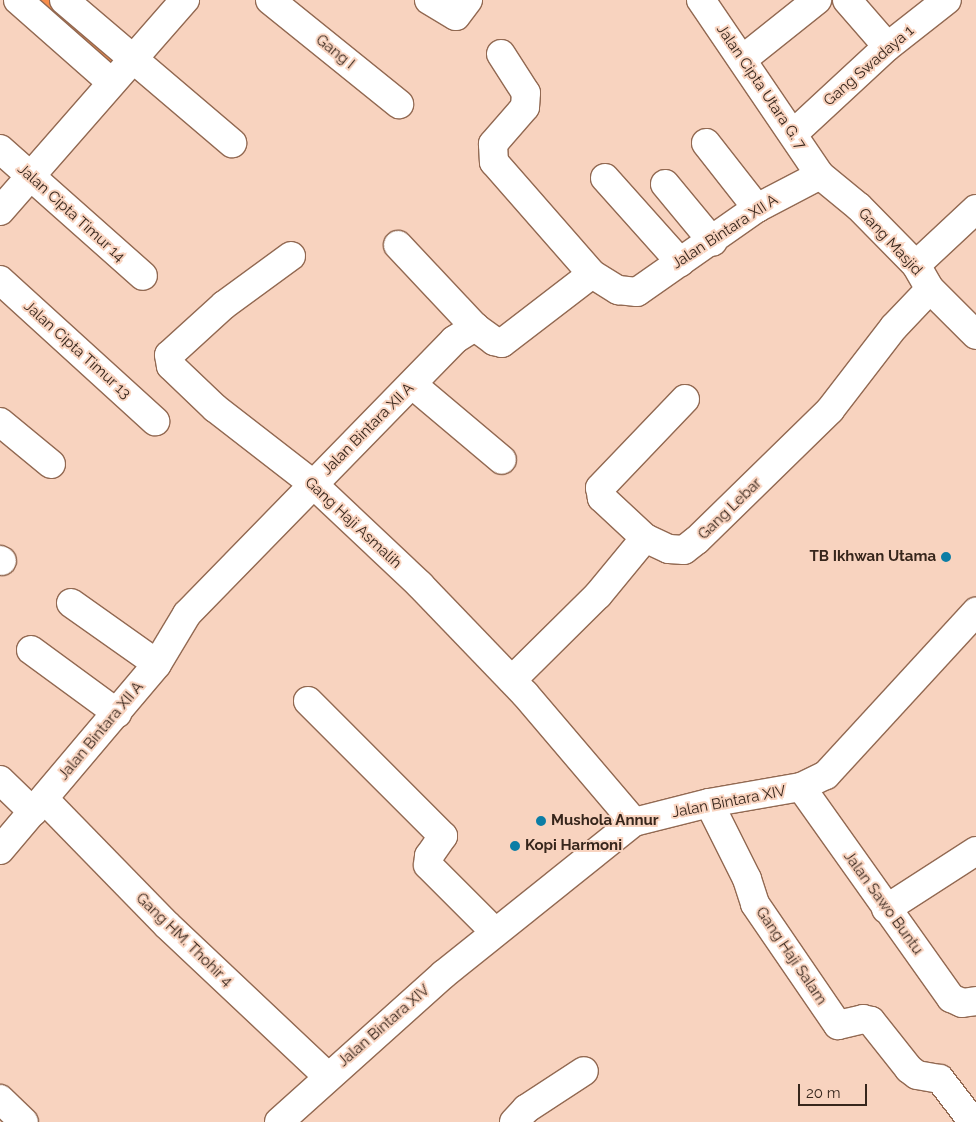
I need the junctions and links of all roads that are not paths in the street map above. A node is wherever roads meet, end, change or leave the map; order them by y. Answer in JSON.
{"nodes":[{"id":1,"x":18,"y":0,"type":"edge"},
{"id":2,"x":64,"y":0,"type":"edge"},
{"id":3,"x":185,"y":0,"type":"edge"},
{"id":4,"x":270,"y":0,"type":"edge"},
{"id":5,"x":429,"y":0,"type":"edge"},
{"id":6,"x":468,"y":0,"type":"edge"},
{"id":7,"x":700,"y":0,"type":"edge"},
{"id":8,"x":817,"y":0,"type":"edge"},
{"id":9,"x":847,"y":0,"type":"edge"},
{"id":10,"x":947,"y":0,"type":"edge"},
{"id":11,"x":880,"y":39,"type":"dead end"},
{"id":12,"x":501,"y":54,"type":"dead end"},
{"id":13,"x":743,"y":59,"type":"junction"},
{"id":14,"x":132,"y":60,"type":"junction"},
{"id":15,"x":111,"y":82,"type":"junction"},
{"id":16,"x":399,"y":104,"type":"dead end"},
{"id":17,"x":794,"y":134,"type":"junction"},
{"id":18,"x":706,"y":142,"type":"dead end"},
{"id":19,"x":232,"y":143,"type":"dead end"},
{"id":20,"x":0,"y":149,"type":"edge"},
{"id":21,"x":820,"y":175,"type":"junction"},
{"id":22,"x":29,"y":177,"type":"junction"},
{"id":23,"x":605,"y":178,"type":"dead end"},
{"id":24,"x":665,"y":184,"type":"dead end"},
{"id":25,"x":757,"y":208,"type":"junction"},
{"id":26,"x":976,"y":209,"type":"edge"},
{"id":27,"x":0,"y":211,"type":"edge"},
{"id":28,"x":713,"y":242,"type":"junction"},
{"id":29,"x":398,"y":245,"type":"dead end"},
{"id":30,"x":291,"y":256,"type":"dead end"},
{"id":31,"x":680,"y":262,"type":"junction"},
{"id":32,"x":916,"y":265,"type":"junction"},
{"id":33,"x":592,"y":274,"type":"junction"},
{"id":34,"x":143,"y":276,"type":"dead end"},
{"id":35,"x":0,"y":280,"type":"edge"},
{"id":36,"x":930,"y":289,"type":"junction"},
{"id":37,"x":475,"y":326,"type":"junction"},
{"id":38,"x":976,"y":335,"type":"edge"},
{"id":39,"x":412,"y":385,"type":"junction"},
{"id":40,"x":685,"y":399,"type":"dead end"},
{"id":41,"x":155,"y":421,"type":"dead end"},
{"id":42,"x":0,"y":422,"type":"edge"},
{"id":43,"x":502,"y":460,"type":"dead end"},
{"id":44,"x":51,"y":464,"type":"dead end"},
{"id":45,"x":313,"y":484,"type":"junction"},
{"id":46,"x":645,"y":538,"type":"junction"},
{"id":47,"x":71,"y":603,"type":"dead end"},
{"id":48,"x":976,"y":612,"type":"edge"},
{"id":49,"x":31,"y":650,"type":"dead end"},
{"id":50,"x":157,"y":664,"type":"junction"},
{"id":51,"x":512,"y":680,"type":"junction"},
{"id":52,"x":308,"y":701,"type":"dead end"},
{"id":53,"x":117,"y":713,"type":"junction"},
{"id":54,"x":0,"y":780,"type":"edge"},
{"id":55,"x":801,"y":787,"type":"junction"},
{"id":56,"x":709,"y":803,"type":"junction"},
{"id":57,"x":39,"y":806,"type":"junction"},
{"id":58,"x":634,"y":822,"type":"junction"},
{"id":59,"x":0,"y":850,"type":"edge"},
{"id":60,"x":976,"y":851,"type":"edge"},
{"id":61,"x":886,"y":908,"type":"junction"},
{"id":62,"x":495,"y":932,"type":"junction"},
{"id":63,"x":976,"y":1001,"type":"edge"},
{"id":64,"x":584,"y":1071,"type":"dead end"},
{"id":65,"x":327,"y":1076,"type":"junction"},
{"id":66,"x":0,"y":1099,"type":"edge"},
{"id":67,"x":973,"y":1118,"type":"edge"},
{"id":68,"x":24,"y":1122,"type":"edge"},
{"id":69,"x":279,"y":1122,"type":"edge"},
{"id":70,"x":514,"y":1122,"type":"edge"}],
"edges":[{"from":1,"to":15,"type":"street"},
{"from":2,"to":14,"type":"street"},
{"from":3,"to":14,"type":"street"},
{"from":4,"to":16,"type":"street","name":"Gang I"},
{"from":5,"to":6,"type":"street"},
{"from":7,"to":13,"type":"street","name":"Jalan Cipta Utara G. 7"},
{"from":8,"to":13,"type":"street"},
{"from":9,"to":11,"type":"street"},
{"from":10,"to":17,"type":"street","name":"Gang Swadaya 1"},
{"from":12,"to":33,"type":"street","name":"Jalan Bintara XII A"},
{"from":13,"to":17,"type":"street","name":"Jalan Cipta Utara G. 7"},
{"from":14,"to":15,"type":"street"},
{"from":14,"to":19,"type":"street"},
{"from":15,"to":22,"type":"street"},
{"from":17,"to":21,"type":"street","name":"Jalan Cipta Utara G. 7"},
{"from":18,"to":25,"type":"street"},
{"from":20,"to":22,"type":"street","name":"Jalan Cipta Timur 14"},
{"from":21,"to":25,"type":"street","name":"Jalan Bintara XII A"},
{"from":21,"to":32,"type":"street","name":"Gang Masjid"},
{"from":22,"to":27,"type":"street"},
{"from":22,"to":34,"type":"street","name":"Jalan Cipta Timur 14"},
{"from":23,"to":31,"type":"street"},
{"from":24,"to":28,"type":"street"},
{"from":25,"to":28,"type":"street","name":"Jalan Bintara XII A"},
{"from":26,"to":32,"type":"street"},
{"from":28,"to":31,"type":"street","name":"Jalan Bintara XII A"},
{"from":29,"to":37,"type":"street"},
{"from":30,"to":45,"type":"street","name":"Gang Haji Asmalih"},
{"from":31,"to":33,"type":"street","name":"Jalan Bintara XII A"},
{"from":32,"to":36,"type":"street","name":"Gang Masjid"},
{"from":33,"to":37,"type":"street"},
{"from":35,"to":41,"type":"street","name":"Jalan Cipta Timur 13"},
{"from":36,"to":38,"type":"street","name":"Gang Masjid"},
{"from":36,"to":46,"type":"street","name":"Gang Lebar"},
{"from":37,"to":39,"type":"street","name":"Jalan Bintara XII A"},
{"from":39,"to":43,"type":"street"},
{"from":39,"to":45,"type":"street","name":"Jalan Bintara XII A"},
{"from":40,"to":46,"type":"street"},
{"from":42,"to":44,"type":"street"},
{"from":45,"to":50,"type":"street","name":"Jalan Bintara XII A"},
{"from":45,"to":51,"type":"street","name":"Gang Haji Asmalih"},
{"from":46,"to":51,"type":"street"},
{"from":47,"to":50,"type":"street"},
{"from":48,"to":55,"type":"street","name":"Jalan Bintara XIV"},
{"from":49,"to":53,"type":"street"},
{"from":50,"to":53,"type":"street","name":"Jalan Bintara XII A"},
{"from":51,"to":58,"type":"street","name":"Gang Haji Asmalih"},
{"from":52,"to":62,"type":"street"},
{"from":53,"to":57,"type":"street","name":"Jalan Bintara XII A"},
{"from":54,"to":57,"type":"street","name":"Gang HM. Thohir 4"},
{"from":55,"to":56,"type":"street","name":"Jalan Bintara XIV"},
{"from":55,"to":61,"type":"street","name":"Jalan Sawo Buntu"},
{"from":56,"to":58,"type":"street","name":"Jalan Bintara XIV"},
{"from":56,"to":67,"type":"street","name":"Gang Haji Salam"},
{"from":57,"to":59,"type":"street","name":"Jalan Bintara XII A"},
{"from":57,"to":65,"type":"street","name":"Gang HM. Thohir 4"},
{"from":58,"to":62,"type":"street","name":"Jalan Bintara XIV"},
{"from":60,"to":61,"type":"street"},
{"from":61,"to":63,"type":"street","name":"Jalan Sawo Buntu"},
{"from":62,"to":65,"type":"street","name":"Jalan Bintara XIV"},
{"from":64,"to":70,"type":"street"},
{"from":65,"to":69,"type":"street","name":"Jalan Bintara XIV"},
{"from":66,"to":68,"type":"street"}]}
